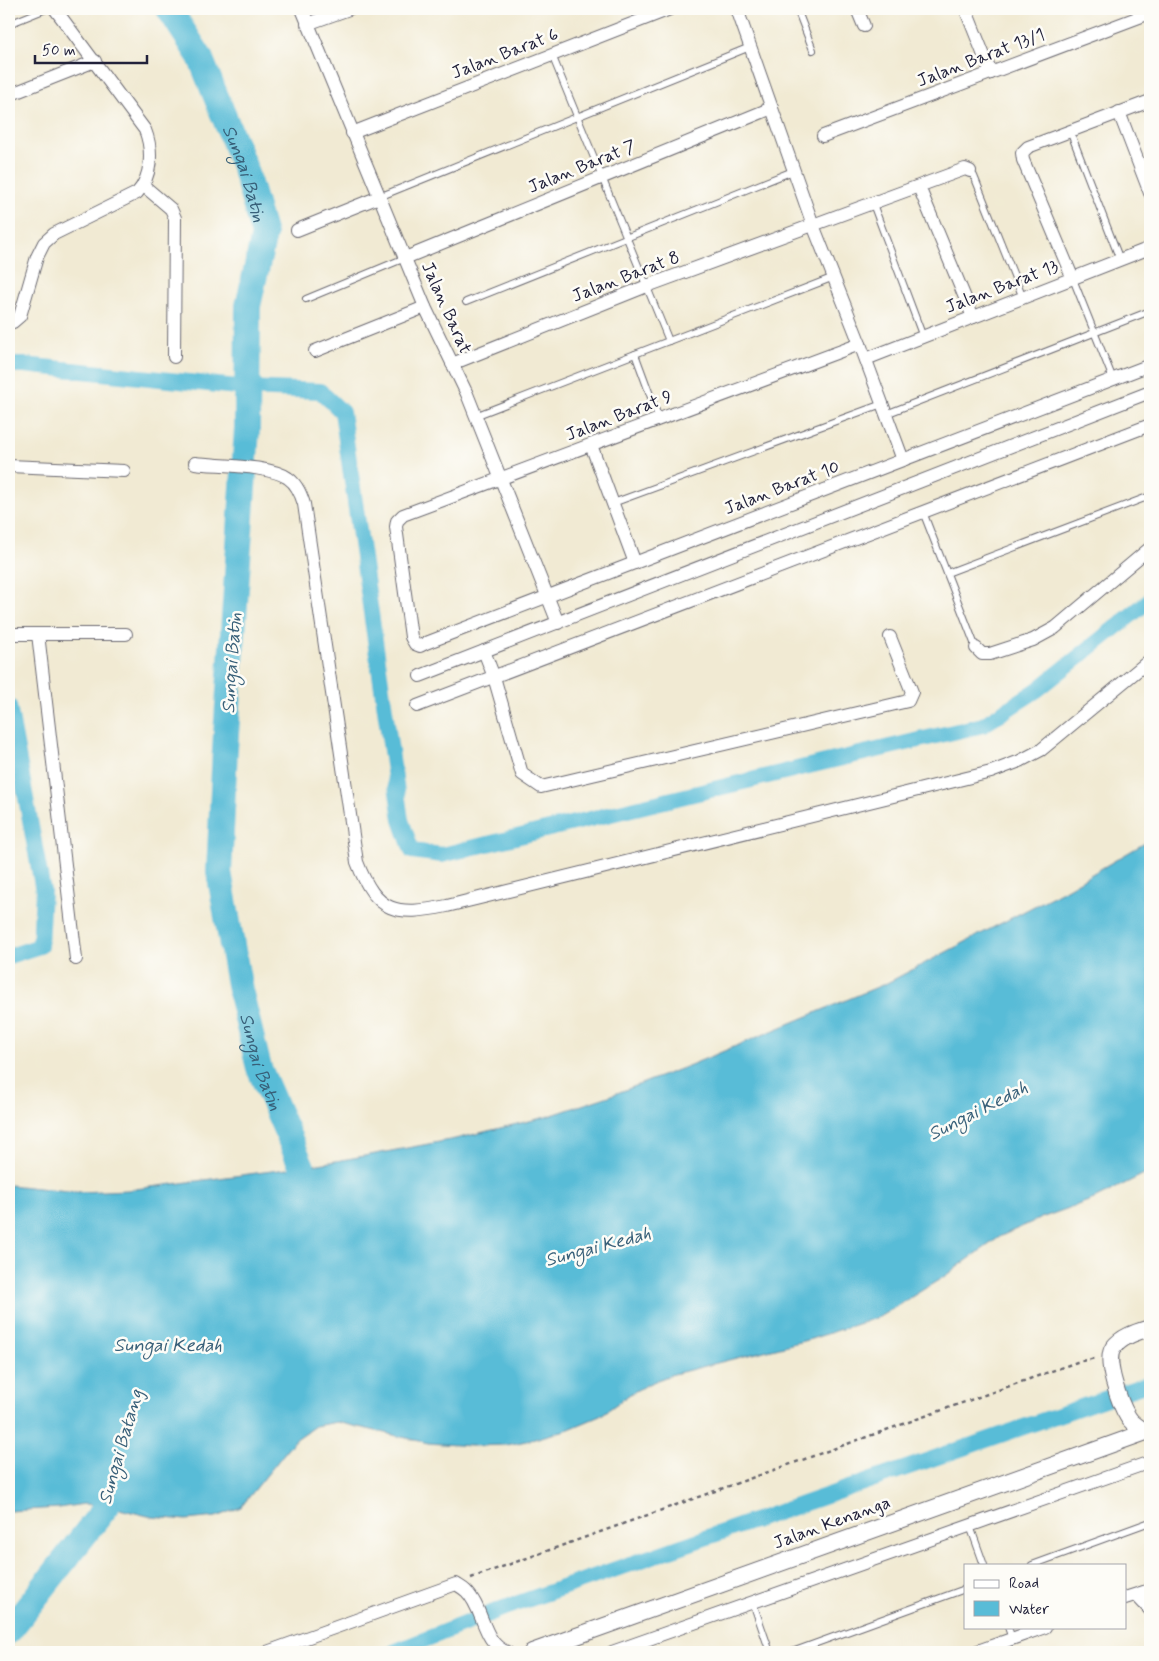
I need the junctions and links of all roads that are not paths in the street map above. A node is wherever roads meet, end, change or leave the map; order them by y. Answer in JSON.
{"nodes":[{"id":1,"x":46,"y":9,"type":"edge"},
{"id":2,"x":55,"y":9,"type":"edge"},
{"id":3,"x":302,"y":9,"type":"edge"},
{"id":4,"x":349,"y":9,"type":"edge"},
{"id":5,"x":670,"y":9,"type":"edge"},
{"id":6,"x":737,"y":9,"type":"edge"},
{"id":7,"x":797,"y":9,"type":"edge"},
{"id":8,"x":857,"y":9,"type":"edge"},
{"id":9,"x":967,"y":13,"type":"dead end"},
{"id":10,"x":1150,"y":13,"type":"edge"},
{"id":11,"x":9,"y":24,"type":"edge"},
{"id":12,"x":308,"y":24,"type":"junction"},
{"id":13,"x":864,"y":26,"type":"dead end"},
{"id":14,"x":750,"y":47,"type":"junction"},
{"id":15,"x":813,"y":50,"type":"dead end"},
{"id":16,"x":552,"y":55,"type":"junction"},
{"id":17,"x":95,"y":61,"type":"junction"},
{"id":18,"x":991,"y":73,"type":"junction"},
{"id":19,"x":9,"y":95,"type":"edge"},
{"id":20,"x":1150,"y":101,"type":"edge"},
{"id":21,"x":772,"y":108,"type":"junction"},
{"id":22,"x":1119,"y":112,"type":"junction"},
{"id":23,"x":578,"y":116,"type":"junction"},
{"id":24,"x":1070,"y":131,"type":"junction"},
{"id":25,"x":352,"y":133,"type":"junction"},
{"id":26,"x":823,"y":136,"type":"dead end"},
{"id":27,"x":793,"y":171,"type":"junction"},
{"id":28,"x":970,"y":171,"type":"joint"},
{"id":29,"x":602,"y":177,"type":"junction"},
{"id":30,"x":144,"y":186,"type":"junction"},
{"id":31,"x":918,"y":186,"type":"junction"},
{"id":32,"x":1150,"y":192,"type":"edge"},
{"id":33,"x":379,"y":197,"type":"junction"},
{"id":34,"x":873,"y":204,"type":"junction"},
{"id":35,"x":813,"y":225,"type":"junction"},
{"id":36,"x":297,"y":230,"type":"dead end"},
{"id":37,"x":627,"y":237,"type":"junction"},
{"id":38,"x":1150,"y":248,"type":"edge"},
{"id":39,"x":405,"y":258,"type":"junction"},
{"id":40,"x":1120,"y":260,"type":"junction"},
{"id":41,"x":834,"y":277,"type":"junction"},
{"id":42,"x":1073,"y":279,"type":"junction"},
{"id":43,"x":647,"y":286,"type":"junction"},
{"id":44,"x":1023,"y":298,"type":"junction"},
{"id":45,"x":306,"y":299,"type":"dead end"},
{"id":46,"x":466,"y":302,"type":"dead end"},
{"id":47,"x":425,"y":307,"type":"junction"},
{"id":48,"x":1150,"y":311,"type":"edge"},
{"id":49,"x":973,"y":317,"type":"junction"},
{"id":50,"x":9,"y":323,"type":"edge"},
{"id":51,"x":1094,"y":333,"type":"junction"},
{"id":52,"x":923,"y":337,"type":"junction"},
{"id":53,"x":669,"y":341,"type":"junction"},
{"id":54,"x":860,"y":344,"type":"junction"},
{"id":55,"x":315,"y":351,"type":"dead end"},
{"id":56,"x":635,"y":354,"type":"junction"},
{"id":57,"x":174,"y":357,"type":"dead end"},
{"id":58,"x":866,"y":359,"type":"junction"},
{"id":59,"x":452,"y":364,"type":"junction"},
{"id":60,"x":1150,"y":365,"type":"edge"},
{"id":61,"x":1113,"y":379,"type":"junction"},
{"id":62,"x":1149,"y":396,"type":"edge"},
{"id":63,"x":884,"y":409,"type":"junction"},
{"id":64,"x":475,"y":416,"type":"junction"},
{"id":65,"x":659,"y":419,"type":"junction"},
{"id":66,"x":1150,"y":425,"type":"edge"},
{"id":67,"x":591,"y":445,"type":"junction"},
{"id":68,"x":903,"y":460,"type":"junction"},
{"id":69,"x":195,"y":463,"type":"dead end"},
{"id":70,"x":9,"y":466,"type":"edge"},
{"id":71,"x":124,"y":471,"type":"dead end"},
{"id":72,"x":500,"y":479,"type":"junction"},
{"id":73,"x":1150,"y":496,"type":"edge"},
{"id":74,"x":613,"y":503,"type":"junction"},
{"id":75,"x":923,"y":512,"type":"junction"},
{"id":76,"x":1150,"y":548,"type":"edge"},
{"id":77,"x":635,"y":563,"type":"junction"},
{"id":78,"x":947,"y":573,"type":"junction"},
{"id":79,"x":548,"y":597,"type":"junction"},
{"id":80,"x":558,"y":623,"type":"junction"},
{"id":81,"x":9,"y":634,"type":"edge"},
{"id":82,"x":38,"y":634,"type":"junction"},
{"id":83,"x":126,"y":634,"type":"dead end"},
{"id":84,"x":890,"y":637,"type":"dead end"},
{"id":85,"x":426,"y":643,"type":"joint"},
{"id":86,"x":976,"y":648,"type":"joint"},
{"id":87,"x":484,"y":652,"type":"junction"},
{"id":88,"x":1150,"y":660,"type":"edge"},
{"id":89,"x":420,"y":676,"type":"dead end"},
{"id":90,"x":494,"y":677,"type":"junction"},
{"id":91,"x":417,"y":706,"type":"dead end"},
{"id":92,"x":76,"y":959,"type":"dead end"},
{"id":93,"x":1150,"y":1328,"type":"edge"},
{"id":94,"x":1148,"y":1434,"type":"edge"},
{"id":95,"x":1150,"y":1462,"type":"edge"},
{"id":96,"x":1150,"y":1522,"type":"edge"},
{"id":97,"x":970,"y":1526,"type":"junction"},
{"id":98,"x":984,"y":1564,"type":"edge"},
{"id":99,"x":1035,"y":1564,"type":"edge"},
{"id":100,"x":964,"y":1589,"type":"edge"},
{"id":101,"x":1150,"y":1590,"type":"edge"},
{"id":102,"x":1131,"y":1597,"type":"edge"},
{"id":103,"x":753,"y":1603,"type":"junction"},
{"id":104,"x":1150,"y":1610,"type":"edge"},
{"id":105,"x":1039,"y":1628,"type":"edge"},
{"id":106,"x":1010,"y":1633,"type":"edge"},
{"id":107,"x":267,"y":1652,"type":"edge"},
{"id":108,"x":507,"y":1652,"type":"edge"},
{"id":109,"x":532,"y":1652,"type":"edge"},
{"id":110,"x":612,"y":1652,"type":"edge"},
{"id":111,"x":770,"y":1652,"type":"edge"},
{"id":112,"x":792,"y":1652,"type":"edge"},
{"id":113,"x":975,"y":1652,"type":"edge"}],
"edges":[{"from":1,"to":11,"type":"lane"},
{"from":2,"to":17,"type":"street"},
{"from":3,"to":12,"type":"street","name":"Jalan Barat"},
{"from":4,"to":12,"type":"street"},
{"from":5,"to":16,"type":"street","name":"Jalan Barat 6"},
{"from":6,"to":14,"type":"street"},
{"from":7,"to":15,"type":"lane"},
{"from":8,"to":13,"type":"street"},
{"from":9,"to":18,"type":"street"},
{"from":10,"to":18,"type":"street","name":"Jalan Barat 13/1"},
{"from":12,"to":25,"type":"street","name":"Jalan Barat"},
{"from":14,"to":21,"type":"street"},
{"from":14,"to":23,"type":"lane"},
{"from":16,"to":23,"type":"lane"},
{"from":16,"to":25,"type":"street","name":"Jalan Barat 6"},
{"from":17,"to":19,"type":"street"},
{"from":17,"to":30,"type":"street"},
{"from":18,"to":26,"type":"street","name":"Jalan Barat 13/1"},
{"from":20,"to":22,"type":"street"},
{"from":21,"to":27,"type":"street"},
{"from":21,"to":29,"type":"street","name":"Jalan Barat 7"},
{"from":22,"to":24,"type":"street"},
{"from":22,"to":32,"type":"street"},
{"from":23,"to":29,"type":"lane"},
{"from":23,"to":33,"type":"lane"},
{"from":24,"to":40,"type":"lane"},
{"from":24,"to":42,"type":"street"},
{"from":25,"to":33,"type":"street","name":"Jalan Barat"},
{"from":27,"to":35,"type":"street"},
{"from":27,"to":37,"type":"lane"},
{"from":28,"to":31,"type":"street","name":"Jalan Barat 8"},
{"from":28,"to":44,"type":"lane"},
{"from":29,"to":37,"type":"lane"},
{"from":29,"to":39,"type":"street","name":"Jalan Barat 7"},
{"from":30,"to":50,"type":"street"},
{"from":30,"to":57,"type":"street"},
{"from":31,"to":34,"type":"street","name":"Jalan Barat 8"},
{"from":31,"to":49,"type":"street"},
{"from":33,"to":36,"type":"street"},
{"from":33,"to":39,"type":"street","name":"Jalan Barat"},
{"from":34,"to":35,"type":"street","name":"Jalan Barat 8"},
{"from":34,"to":52,"type":"lane"},
{"from":35,"to":41,"type":"street"},
{"from":35,"to":43,"type":"street","name":"Jalan Barat 8"},
{"from":37,"to":43,"type":"lane"},
{"from":37,"to":46,"type":"lane"},
{"from":38,"to":40,"type":"street","name":"Jalan Barat 13"},
{"from":39,"to":45,"type":"lane"},
{"from":39,"to":47,"type":"street","name":"Jalan Barat"},
{"from":40,"to":42,"type":"street","name":"Jalan Barat 13"},
{"from":41,"to":53,"type":"lane"},
{"from":41,"to":54,"type":"street"},
{"from":42,"to":44,"type":"street","name":"Jalan Barat 13"},
{"from":42,"to":51,"type":"lane"},
{"from":43,"to":53,"type":"lane"},
{"from":43,"to":59,"type":"street","name":"Jalan Barat 8"},
{"from":44,"to":49,"type":"street","name":"Jalan Barat 13"},
{"from":47,"to":55,"type":"street"},
{"from":47,"to":59,"type":"street","name":"Jalan Barat"},
{"from":48,"to":51,"type":"lane"},
{"from":49,"to":52,"type":"street","name":"Jalan Barat 13"},
{"from":51,"to":61,"type":"lane"},
{"from":51,"to":63,"type":"lane"},
{"from":52,"to":58,"type":"street","name":"Jalan Barat 13"},
{"from":53,"to":56,"type":"lane"},
{"from":54,"to":58,"type":"street"},
{"from":54,"to":65,"type":"street","name":"Jalan Barat 9"},
{"from":56,"to":64,"type":"lane"},
{"from":56,"to":65,"type":"lane"},
{"from":58,"to":63,"type":"street"},
{"from":59,"to":64,"type":"street","name":"Jalan Barat"},
{"from":60,"to":61,"type":"street","name":"Jalan Barat 10"},
{"from":61,"to":68,"type":"street","name":"Jalan Barat 10"},
{"from":62,"to":80,"type":"street"},
{"from":63,"to":68,"type":"street"},
{"from":63,"to":74,"type":"lane"},
{"from":64,"to":72,"type":"street","name":"Jalan Barat"},
{"from":65,"to":67,"type":"street","name":"Jalan Barat 9"},
{"from":66,"to":75,"type":"street"},
{"from":67,"to":72,"type":"street","name":"Jalan Barat 9"},
{"from":67,"to":74,"type":"street"},
{"from":68,"to":77,"type":"street","name":"Jalan Barat 10"},
{"from":69,"to":88,"type":"street"},
{"from":70,"to":71,"type":"street"},
{"from":72,"to":79,"type":"street","name":"Jalan Barat"},
{"from":72,"to":85,"type":"street","name":"Jalan Barat 9"},
{"from":73,"to":78,"type":"lane"},
{"from":74,"to":77,"type":"street"},
{"from":75,"to":78,"type":"lane"},
{"from":75,"to":90,"type":"street"},
{"from":76,"to":86,"type":"street"},
{"from":77,"to":79,"type":"street","name":"Jalan Barat 10"},
{"from":78,"to":86,"type":"lane"},
{"from":79,"to":80,"type":"street","name":"Jalan Barat"},
{"from":79,"to":85,"type":"street","name":"Jalan Barat 10"},
{"from":80,"to":87,"type":"street"},
{"from":81,"to":82,"type":"street"},
{"from":82,"to":83,"type":"street"},
{"from":82,"to":92,"type":"street"},
{"from":84,"to":90,"type":"street"},
{"from":87,"to":89,"type":"street"},
{"from":87,"to":90,"type":"street"},
{"from":90,"to":91,"type":"street"},
{"from":93,"to":94,"type":"street"},
{"from":94,"to":109,"type":"street","name":"Jalan Kenanga"},
{"from":95,"to":97,"type":"street"},
{"from":96,"to":99,"type":"lane"},
{"from":97,"to":98,"type":"lane"},
{"from":97,"to":103,"type":"street"},
{"from":100,"to":112,"type":"lane"},
{"from":101,"to":102,"type":"street"},
{"from":102,"to":104,"type":"street"},
{"from":103,"to":110,"type":"street"},
{"from":103,"to":111,"type":"lane"},
{"from":105,"to":106,"type":"street"},
{"from":106,"to":113,"type":"street"},
{"from":107,"to":108,"type":"street"}]}
